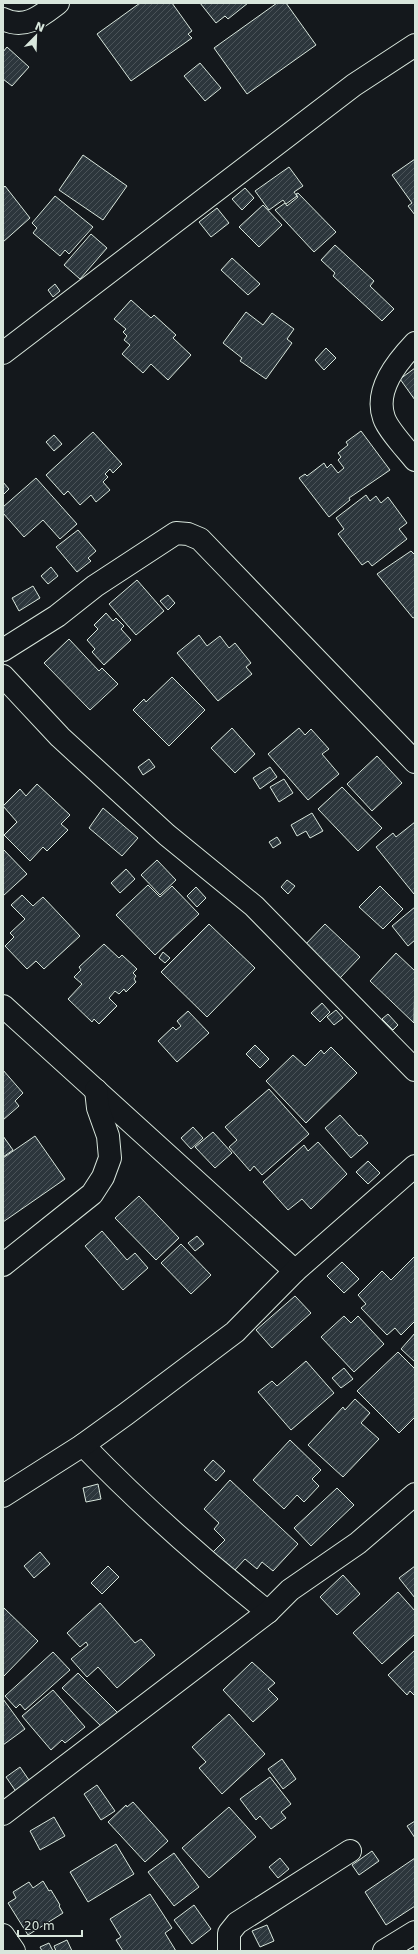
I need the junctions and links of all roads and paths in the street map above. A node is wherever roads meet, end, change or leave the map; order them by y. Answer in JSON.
{"nodes":[{"id":1,"x":58,"y":3,"type":"edge"},
{"id":2,"x":3,"y":19,"type":"edge"},
{"id":3,"x":415,"y":45,"type":"edge"},
{"id":4,"x":415,"y":343,"type":"edge"},
{"id":5,"x":3,"y":353,"type":"edge"},
{"id":6,"x":415,"y":460,"type":"edge"},
{"id":7,"x":3,"y":650,"type":"edge"},
{"id":8,"x":3,"y":676,"type":"edge"},
{"id":9,"x":415,"y":762,"type":"edge"},
{"id":10,"x":3,"y":1006,"type":"edge"},
{"id":11,"x":415,"y":1070,"type":"edge"},
{"id":12,"x":96,"y":1090,"type":"junction"},
{"id":13,"x":415,"y":1166,"type":"edge"},
{"id":14,"x":3,"y":1265,"type":"edge"},
{"id":15,"x":296,"y":1271,"type":"junction"},
{"id":16,"x":83,"y":1445,"type":"junction"},
{"id":17,"x":415,"y":1494,"type":"edge"},
{"id":18,"x":3,"y":1496,"type":"edge"},
{"id":19,"x":268,"y":1612,"type":"junction"},
{"id":20,"x":3,"y":1814,"type":"edge"},
{"id":21,"x":350,"y":1851,"type":"dead end"},
{"id":22,"x":415,"y":1932,"type":"edge"},
{"id":23,"x":3,"y":1935,"type":"edge"},
{"id":24,"x":14,"y":1951,"type":"edge"},
{"id":25,"x":229,"y":1951,"type":"edge"},
{"id":26,"x":384,"y":1951,"type":"edge"}],
"edges":[{"from":1,"to":2,"type":"street"},
{"from":3,"to":5,"type":"street"},
{"from":4,"to":6,"type":"street"},
{"from":7,"to":9,"type":"street"},
{"from":8,"to":11,"type":"street"},
{"from":10,"to":12,"type":"street"},
{"from":12,"to":14,"type":"street"},
{"from":12,"to":15,"type":"street"},
{"from":13,"to":15,"type":"street"},
{"from":15,"to":16,"type":"street"},
{"from":16,"to":18,"type":"street"},
{"from":16,"to":19,"type":"street"},
{"from":17,"to":19,"type":"street"},
{"from":19,"to":20,"type":"street"},
{"from":21,"to":25,"type":"street"},
{"from":22,"to":26,"type":"street"},
{"from":23,"to":24,"type":"street"}]}
